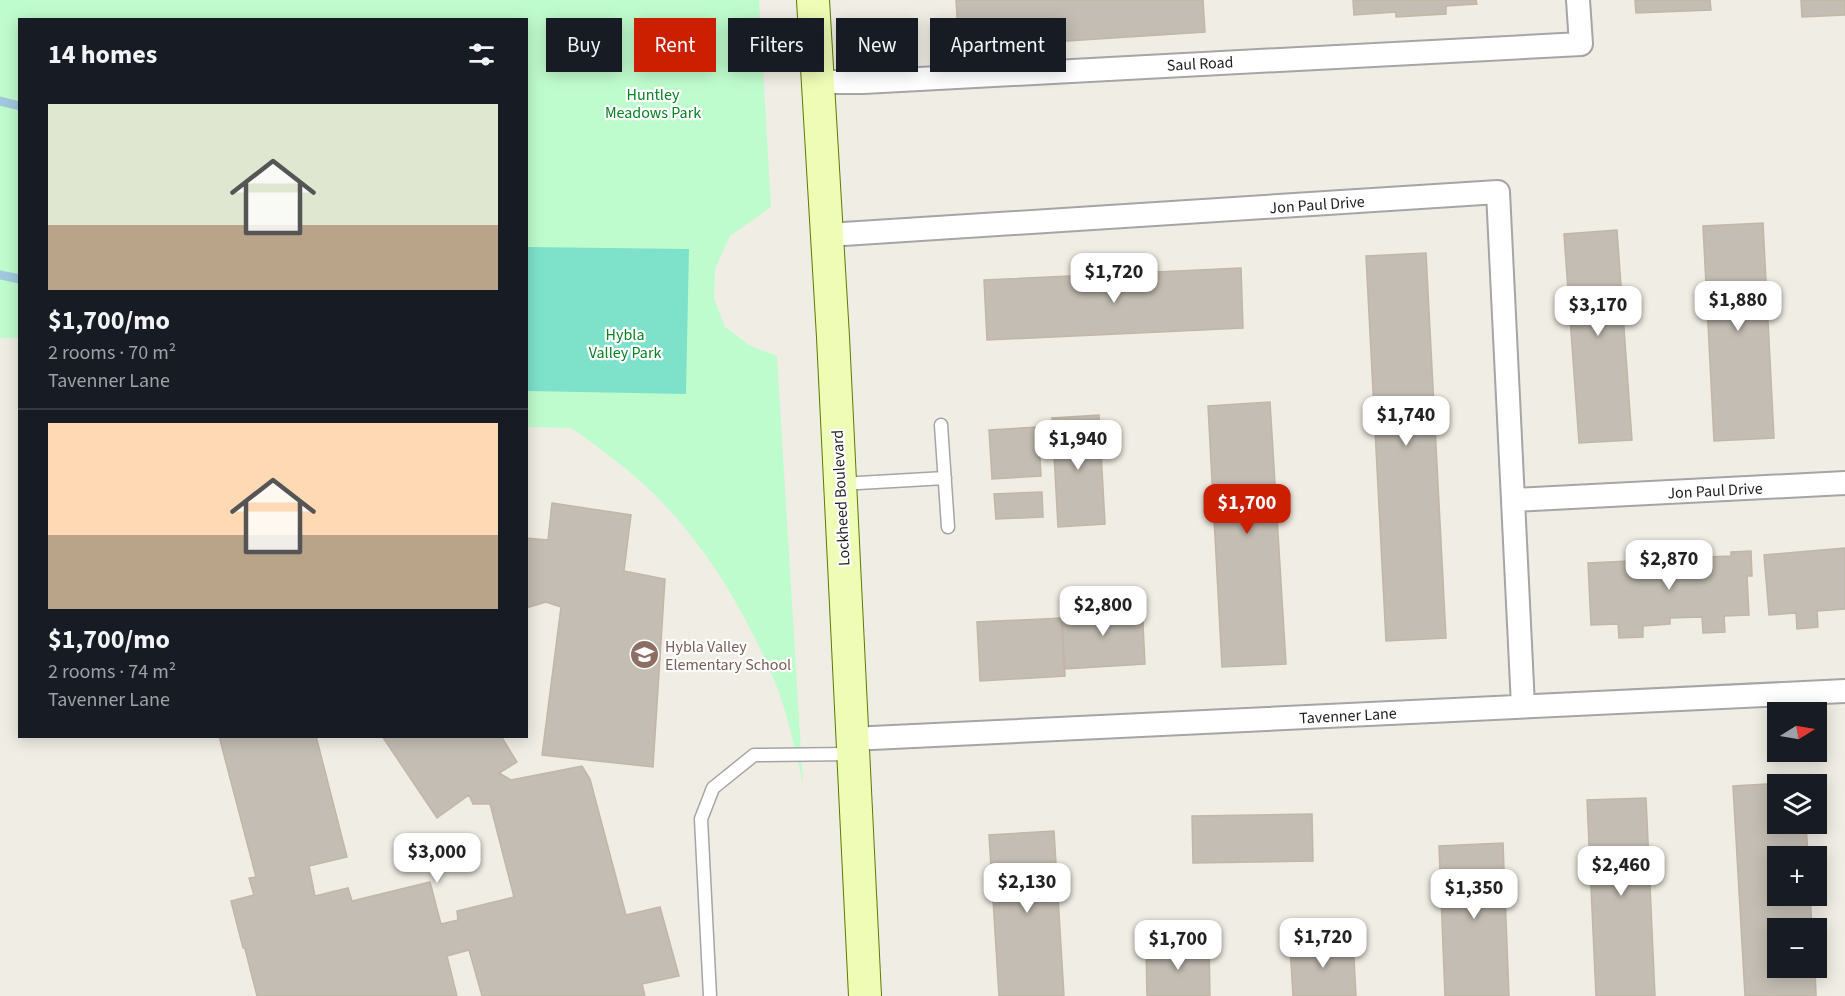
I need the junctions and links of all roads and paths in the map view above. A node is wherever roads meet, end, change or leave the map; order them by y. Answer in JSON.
{"nodes":[{"id":1,"x":813,"y":0,"type":"edge"},
{"id":2,"x":1578,"y":0,"type":"edge"},
{"id":3,"x":819,"y":82,"type":"junction"},
{"id":4,"x":828,"y":235,"type":"junction"},
{"id":5,"x":941,"y":425,"type":"dead end"},
{"id":6,"x":945,"y":478,"type":"junction"},
{"id":7,"x":1845,"y":483,"type":"edge"},
{"id":8,"x":839,"y":484,"type":"junction"},
{"id":9,"x":1513,"y":500,"type":"junction"},
{"id":10,"x":948,"y":527,"type":"dead end"},
{"id":11,"x":1845,"y":691,"type":"edge"},
{"id":12,"x":1523,"y":706,"type":"junction"},
{"id":13,"x":852,"y":747,"type":"junction"},
{"id":14,"x":710,"y":996,"type":"edge"},
{"id":15,"x":865,"y":996,"type":"edge"}],
"edges":[{"from":1,"to":3,"type":"street","name":"Lockheed Boulevard"},
{"from":2,"to":3,"type":"street","name":"Saul Road"},
{"from":3,"to":4,"type":"street","name":"Lockheed Boulevard"},
{"from":4,"to":8,"type":"street","name":"Lockheed Boulevard"},
{"from":4,"to":9,"type":"street","name":"Jon Paul Drive"},
{"from":5,"to":6,"type":"lane"},
{"from":6,"to":8,"type":"lane"},
{"from":6,"to":10,"type":"lane"},
{"from":7,"to":9,"type":"street","name":"Jon Paul Drive"},
{"from":8,"to":13,"type":"street","name":"Lockheed Boulevard"},
{"from":9,"to":12,"type":"street","name":"Jon Paul Drive"},
{"from":11,"to":12,"type":"street","name":"Tavenner Lane"},
{"from":12,"to":13,"type":"street","name":"Tavenner Lane"},
{"from":13,"to":14,"type":"lane"},
{"from":13,"to":15,"type":"street","name":"Lockheed Boulevard"}]}
